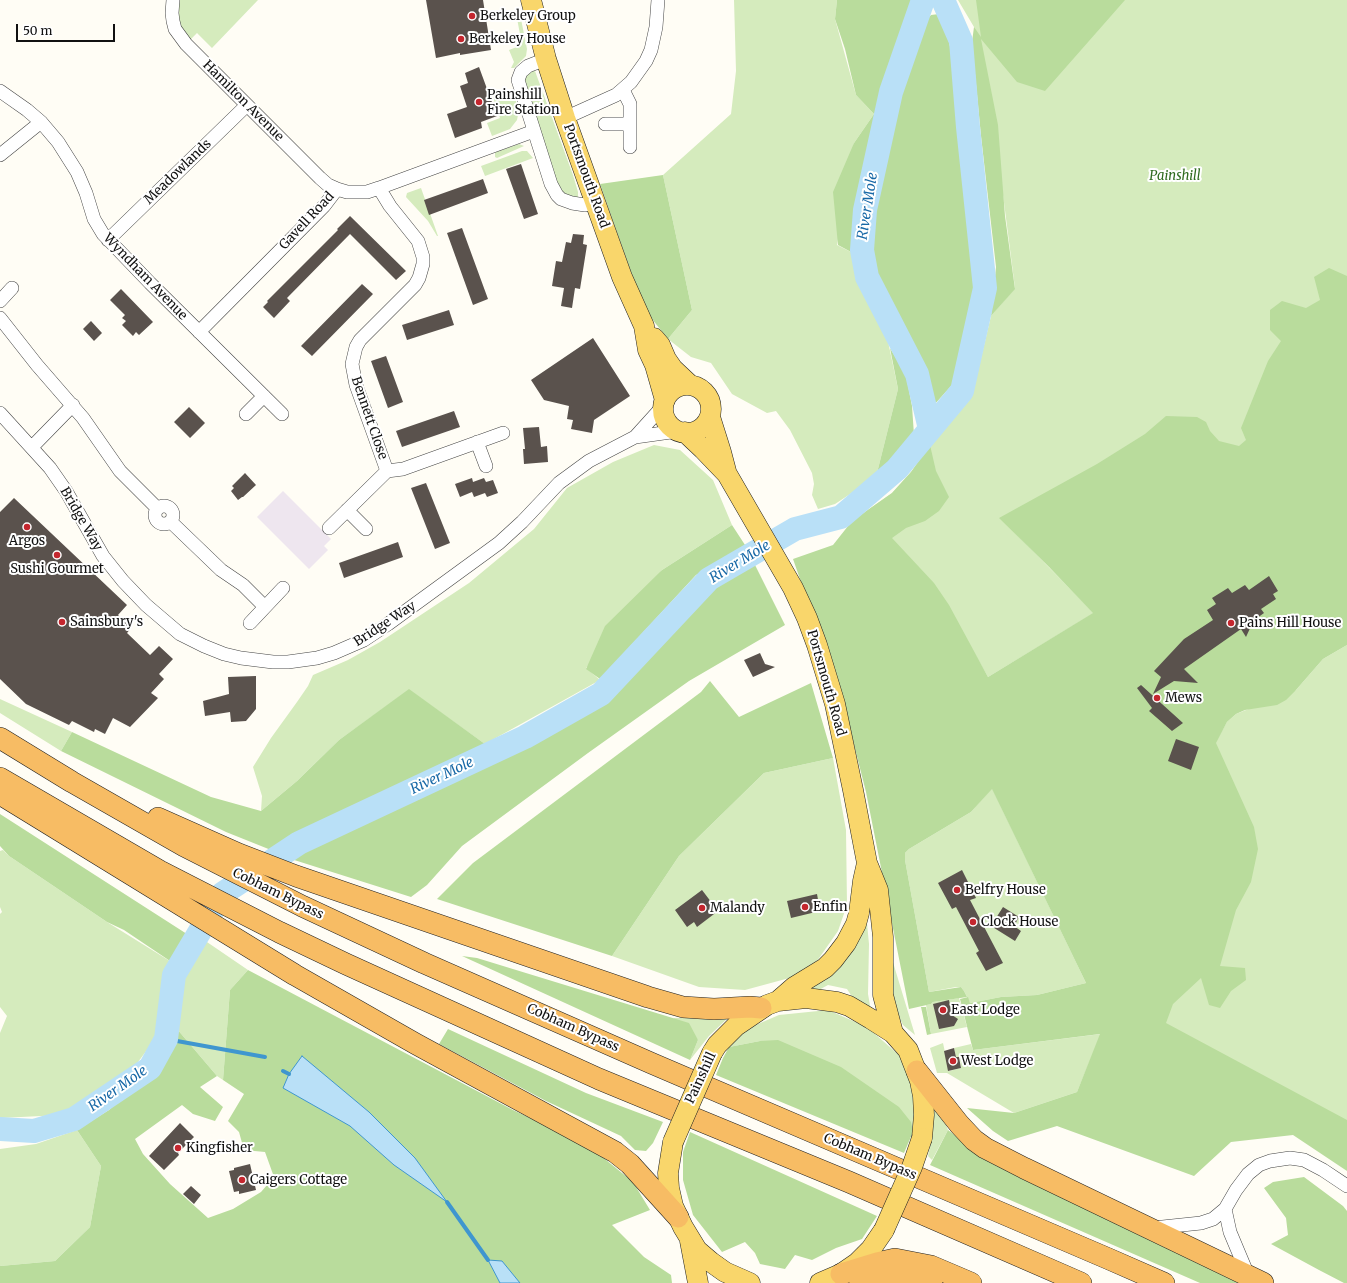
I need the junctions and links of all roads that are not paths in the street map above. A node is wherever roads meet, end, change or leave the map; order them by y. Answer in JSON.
{"nodes":[{"id":1,"x":173,"y":0,"type":"edge"},
{"id":2,"x":531,"y":0,"type":"edge"},
{"id":3,"x":658,"y":0,"type":"edge"},
{"id":4,"x":546,"y":59,"type":"junction"},
{"id":5,"x":623,"y":90,"type":"junction"},
{"id":6,"x":0,"y":91,"type":"edge"},
{"id":7,"x":247,"y":105,"type":"junction"},
{"id":8,"x":565,"y":118,"type":"junction"},
{"id":9,"x":41,"y":122,"type":"junction"},
{"id":10,"x":605,"y":124,"type":"dead end"},
{"id":11,"x":630,"y":124,"type":"junction"},
{"id":12,"x":534,"y":131,"type":"junction"},
{"id":13,"x":630,"y":147,"type":"dead end"},
{"id":14,"x":0,"y":155,"type":"edge"},
{"id":15,"x":379,"y":188,"type":"junction"},
{"id":16,"x":337,"y":189,"type":"junction"},
{"id":17,"x":596,"y":202,"type":"junction"},
{"id":18,"x":108,"y":240,"type":"junction"},
{"id":19,"x":12,"y":288,"type":"dead end"},
{"id":20,"x":0,"y":301,"type":"edge"},
{"id":21,"x":0,"y":318,"type":"edge"},
{"id":22,"x":644,"y":326,"type":"junction"},
{"id":23,"x":200,"y":332,"type":"junction"},
{"id":24,"x":690,"y":385,"type":"junction"},
{"id":25,"x":264,"y":396,"type":"junction"},
{"id":26,"x":664,"y":403,"type":"junction"},
{"id":27,"x":73,"y":405,"type":"junction"},
{"id":28,"x":0,"y":413,"type":"edge"},
{"id":29,"x":246,"y":414,"type":"dead end"},
{"id":30,"x":282,"y":414,"type":"dead end"},
{"id":31,"x":710,"y":417,"type":"junction"},
{"id":32,"x":682,"y":432,"type":"junction"},
{"id":33,"x":503,"y":433,"type":"dead end"},
{"id":34,"x":635,"y":437,"type":"junction"},
{"id":35,"x":478,"y":442,"type":"junction"},
{"id":36,"x":32,"y":447,"type":"junction"},
{"id":37,"x":486,"y":466,"type":"dead end"},
{"id":38,"x":387,"y":472,"type":"junction"},
{"id":39,"x":727,"y":474,"type":"junction"},
{"id":40,"x":347,"y":510,"type":"junction"},
{"id":41,"x":329,"y":528,"type":"dead end"},
{"id":42,"x":366,"y":529,"type":"dead end"},
{"id":43,"x":282,"y":588,"type":"dead end"},
{"id":44,"x":265,"y":607,"type":"junction"},
{"id":45,"x":250,"y":623,"type":"dead end"},
{"id":46,"x":0,"y":738,"type":"edge"},
{"id":47,"x":0,"y":778,"type":"edge"},
{"id":48,"x":0,"y":794,"type":"edge"},
{"id":49,"x":187,"y":839,"type":"junction"},
{"id":50,"x":867,"y":863,"type":"junction"},
{"id":51,"x":155,"y":879,"type":"junction"},
{"id":52,"x":770,"y":1004,"type":"junction"},
{"id":53,"x":893,"y":1033,"type":"junction"},
{"id":54,"x":917,"y":1071,"type":"junction"},
{"id":55,"x":1347,"y":1186,"type":"edge"},
{"id":56,"x":1225,"y":1209,"type":"junction"},
{"id":57,"x":678,"y":1217,"type":"junction"},
{"id":58,"x":1147,"y":1228,"type":"junction"},
{"id":59,"x":690,"y":1241,"type":"junction"},
{"id":60,"x":841,"y":1274,"type":"junction"},
{"id":61,"x":1255,"y":1279,"type":"edge"},
{"id":62,"x":698,"y":1283,"type":"edge"},
{"id":63,"x":750,"y":1283,"type":"edge"},
{"id":64,"x":820,"y":1283,"type":"edge"},
{"id":65,"x":860,"y":1283,"type":"edge"},
{"id":66,"x":938,"y":1283,"type":"edge"},
{"id":67,"x":971,"y":1283,"type":"edge"},
{"id":68,"x":1081,"y":1283,"type":"edge"},
{"id":69,"x":1164,"y":1283,"type":"edge"}],
"edges":[{"from":1,"to":7,"type":"street","name":"Hamilton Avenue"},
{"from":2,"to":4,"type":"main road","name":"Portsmouth Road"},
{"from":3,"to":5,"type":"street"},
{"from":4,"to":8,"type":"main road","name":"Portsmouth Road"},
{"from":4,"to":12,"type":"street"},
{"from":5,"to":8,"type":"street"},
{"from":5,"to":11,"type":"street"},
{"from":6,"to":9,"type":"street","name":"Wyndham Avenue"},
{"from":7,"to":16,"type":"street","name":"Hamilton Avenue"},
{"from":7,"to":18,"type":"street","name":"Meadowlands"},
{"from":8,"to":17,"type":"main road","name":"Portsmouth Road"},
{"from":9,"to":14,"type":"street"},
{"from":9,"to":18,"type":"street","name":"Wyndham Avenue"},
{"from":10,"to":11,"type":"street"},
{"from":11,"to":13,"type":"street"},
{"from":12,"to":15,"type":"street","name":"Gavell Road"},
{"from":12,"to":17,"type":"street"},
{"from":15,"to":16,"type":"street","name":"Gavell Road"},
{"from":15,"to":38,"type":"street","name":"Bennett Close"},
{"from":16,"to":23,"type":"street","name":"Gavell Road"},
{"from":17,"to":22,"type":"main road","name":"Portsmouth Road"},
{"from":18,"to":23,"type":"street","name":"Wyndham Avenue"},
{"from":19,"to":20,"type":"street"},
{"from":21,"to":27,"type":"street"},
{"from":22,"to":24,"type":"main road","name":"Portsmouth Road"},
{"from":22,"to":26,"type":"main road","name":"Portsmouth Road"},
{"from":23,"to":25,"type":"street","name":"Wyndham Avenue"},
{"from":24,"to":26,"type":"main road"},
{"from":24,"to":31,"type":"main road"},
{"from":25,"to":29,"type":"street"},
{"from":25,"to":30,"type":"street","name":"Wyndham Avenue"},
{"from":26,"to":32,"type":"main road"},
{"from":26,"to":34,"type":"street","name":"Bridge Way"},
{"from":27,"to":36,"type":"street"},
{"from":27,"to":44,"type":"street"},
{"from":28,"to":36,"type":"street","name":"Bridge Way"},
{"from":31,"to":32,"type":"main road"},
{"from":31,"to":39,"type":"main road","name":"Portsmouth Road"},
{"from":32,"to":34,"type":"street","name":"Bridge Way"},
{"from":32,"to":39,"type":"main road","name":"Portsmouth Road"},
{"from":33,"to":35,"type":"street","name":"Bennett Close"},
{"from":34,"to":36,"type":"street","name":"Bridge Way"},
{"from":35,"to":37,"type":"street"},
{"from":35,"to":38,"type":"street","name":"Bennett Close"},
{"from":38,"to":40,"type":"street","name":"Bennett Close"},
{"from":39,"to":50,"type":"main road","name":"Portsmouth Road"},
{"from":40,"to":41,"type":"street","name":"Bennett Close"},
{"from":40,"to":42,"type":"street"},
{"from":43,"to":44,"type":"street"},
{"from":44,"to":45,"type":"street"},
{"from":46,"to":49,"type":"highway","name":"Cobham Bypass"},
{"from":47,"to":51,"type":"highway"},
{"from":48,"to":51,"type":"highway"},
{"from":49,"to":52,"type":"highway"},
{"from":49,"to":69,"type":"highway","name":"Cobham Bypass"},
{"from":50,"to":52,"type":"main road","name":"Portsmouth Road"},
{"from":50,"to":53,"type":"main road","name":"Portsmouth Road"},
{"from":51,"to":57,"type":"highway"},
{"from":51,"to":68,"type":"highway"},
{"from":52,"to":53,"type":"main road","name":"Painshill"},
{"from":52,"to":57,"type":"main road","name":"Painshill","bridge":true},
{"from":53,"to":54,"type":"main road","name":"Painshill"},
{"from":54,"to":58,"type":"highway"},
{"from":54,"to":60,"type":"main road","name":"Painshill","bridge":true},
{"from":55,"to":56,"type":"street"},
{"from":56,"to":58,"type":"street"},
{"from":56,"to":61,"type":"street"},
{"from":57,"to":59,"type":"main road","name":"Painshill"},
{"from":58,"to":61,"type":"highway"},
{"from":59,"to":62,"type":"main road"},
{"from":59,"to":63,"type":"main road","name":"Painshill"},
{"from":60,"to":64,"type":"main road","name":"Painshill"},
{"from":60,"to":67,"type":"highway"},
{"from":65,"to":66,"type":"highway"}]}
